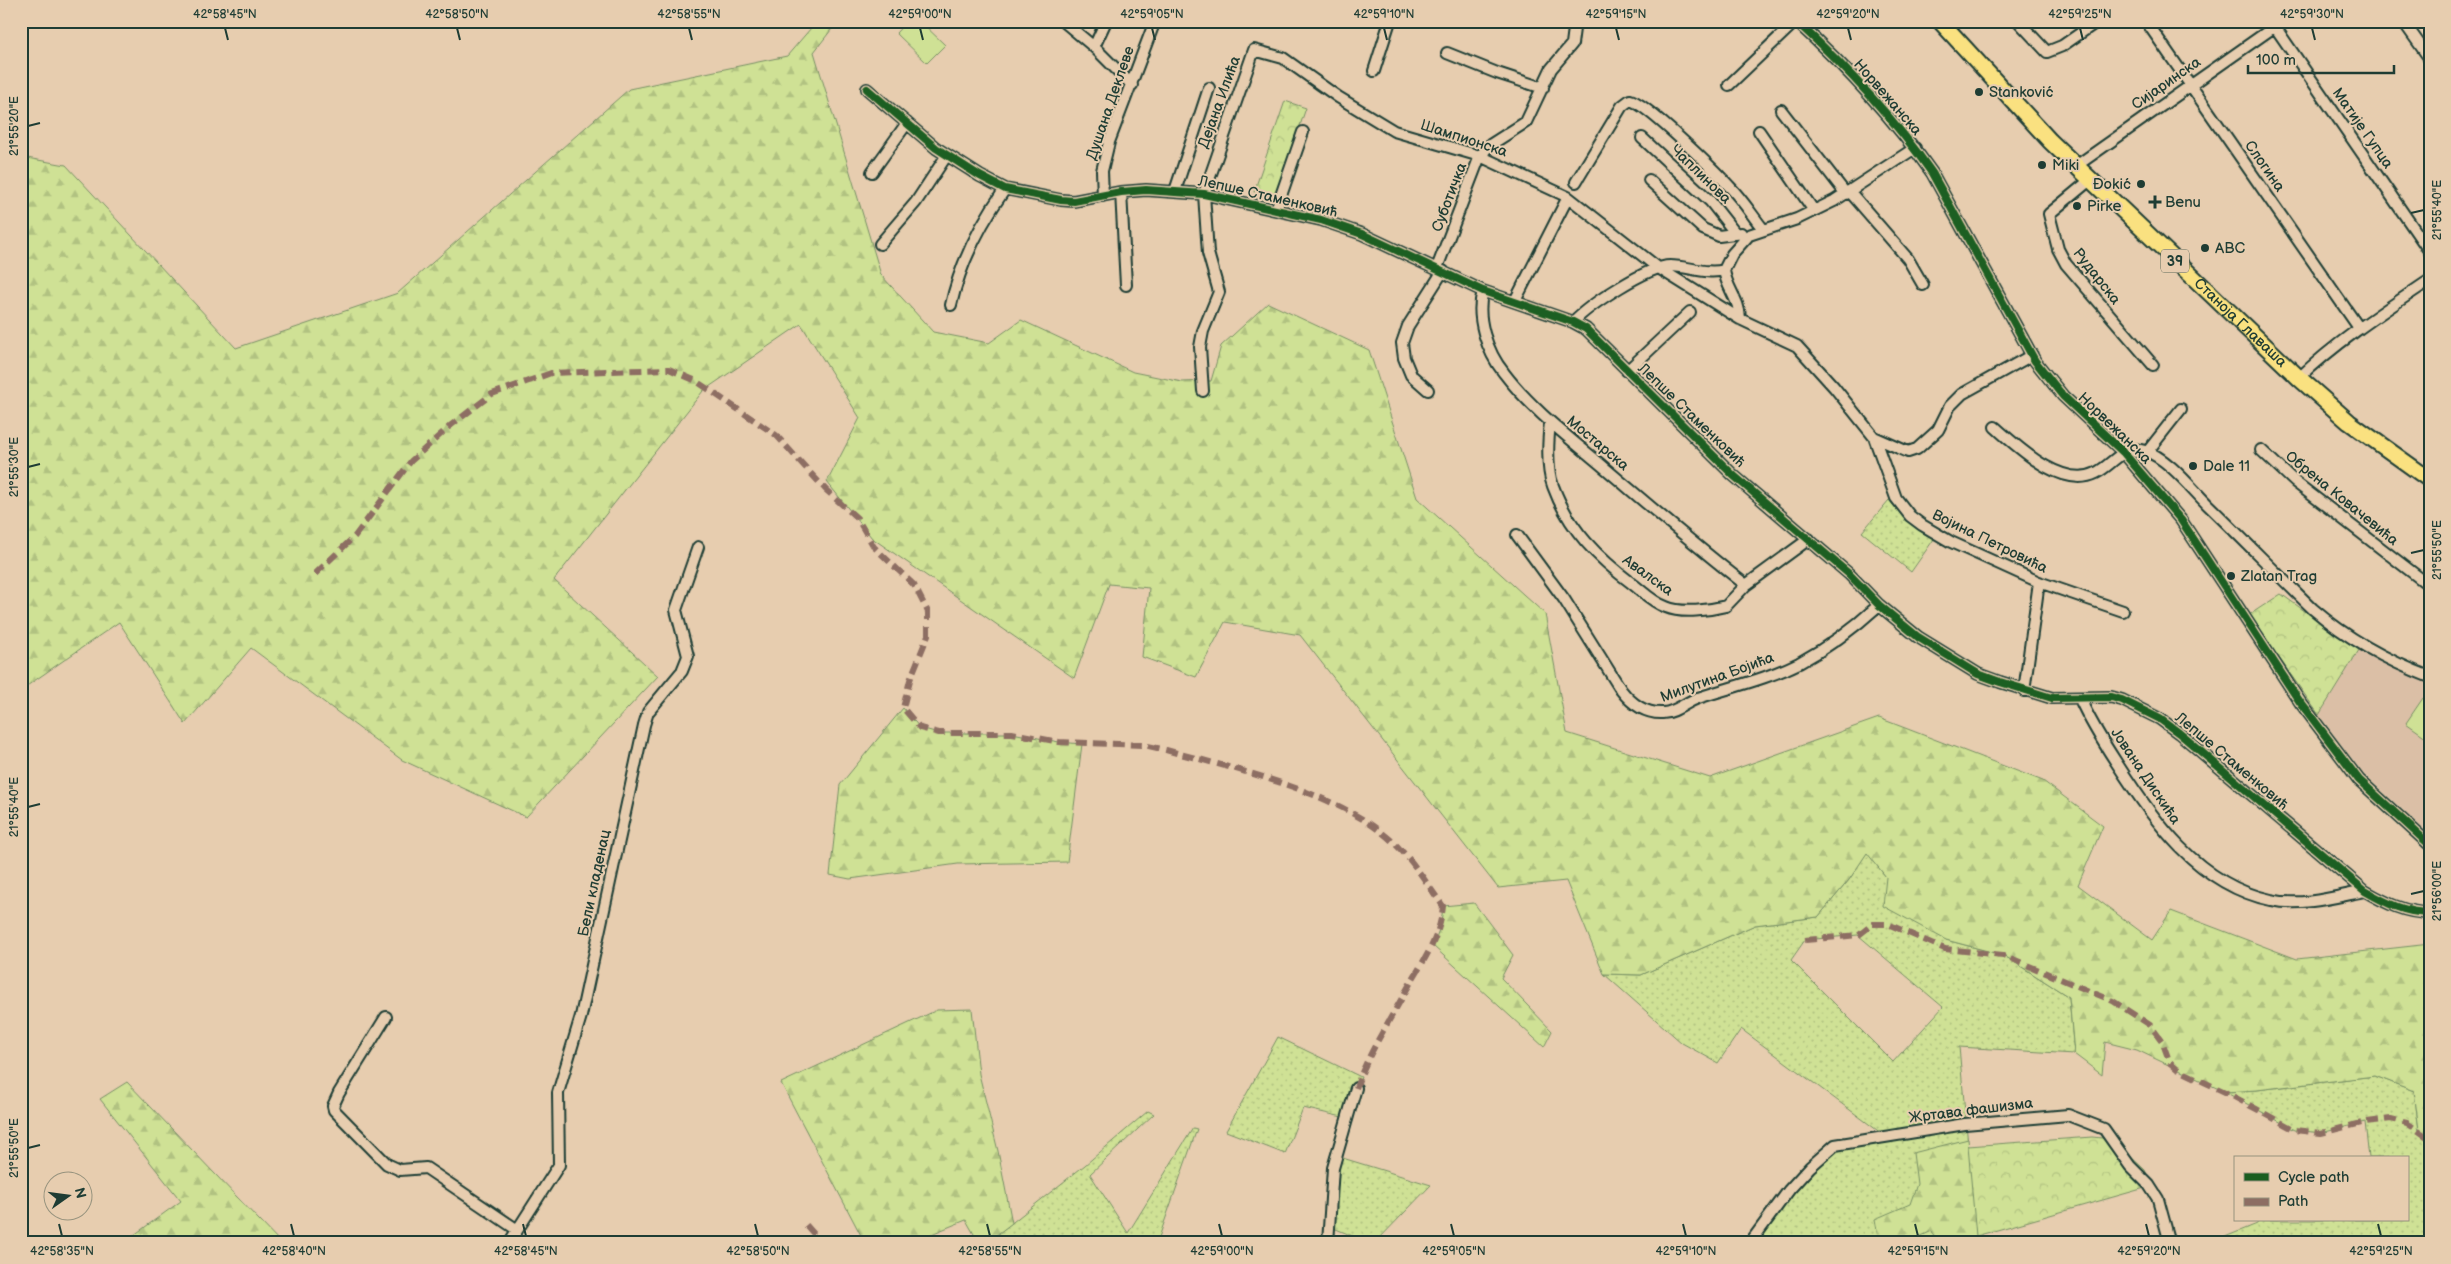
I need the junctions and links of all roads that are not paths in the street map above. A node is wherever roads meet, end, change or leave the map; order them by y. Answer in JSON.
{"nodes":[{"id":1,"x":1062,"y":21,"type":"edge"},
{"id":2,"x":1106,"y":21,"type":"edge"},
{"id":3,"x":1155,"y":21,"type":"edge"},
{"id":4,"x":1390,"y":21,"type":"edge"},
{"id":5,"x":1575,"y":21,"type":"edge"},
{"id":6,"x":1796,"y":21,"type":"edge"},
{"id":7,"x":1940,"y":21,"type":"edge"},
{"id":8,"x":2018,"y":21,"type":"edge"},
{"id":9,"x":2098,"y":21,"type":"edge"},
{"id":10,"x":2146,"y":21,"type":"edge"},
{"id":11,"x":2403,"y":21,"type":"edge"},
{"id":12,"x":2272,"y":24,"type":"edge"},
{"id":13,"x":1094,"y":47,"type":"junction"},
{"id":14,"x":1254,"y":50,"type":"joint"},
{"id":15,"x":1447,"y":53,"type":"dead end"},
{"id":16,"x":2430,"y":59,"type":"edge"},
{"id":17,"x":1374,"y":71,"type":"dead end"},
{"id":18,"x":2190,"y":84,"type":"junction"},
{"id":19,"x":1132,"y":85,"type":"junction"},
{"id":20,"x":1729,"y":85,"type":"dead end"},
{"id":21,"x":1209,"y":88,"type":"dead end"},
{"id":22,"x":1543,"y":88,"type":"junction"},
{"id":23,"x":867,"y":89,"type":"dead end"},
{"id":24,"x":1780,"y":110,"type":"dead end"},
{"id":25,"x":907,"y":122,"type":"junction"},
{"id":26,"x":1758,"y":131,"type":"dead end"},
{"id":27,"x":1303,"y":132,"type":"dead end"},
{"id":28,"x":1642,"y":138,"type":"dead end"},
{"id":29,"x":1915,"y":148,"type":"junction"},
{"id":30,"x":947,"y":155,"type":"junction"},
{"id":31,"x":1480,"y":156,"type":"junction"},
{"id":32,"x":2076,"y":166,"type":"junction"},
{"id":33,"x":872,"y":172,"type":"dead end"},
{"id":34,"x":1649,"y":180,"type":"dead end"},
{"id":35,"x":2090,"y":180,"type":"junction"},
{"id":36,"x":1576,"y":182,"type":"dead end"},
{"id":37,"x":1005,"y":189,"type":"junction"},
{"id":38,"x":1175,"y":191,"type":"junction"},
{"id":39,"x":1121,"y":192,"type":"junction"},
{"id":40,"x":1848,"y":193,"type":"junction"},
{"id":41,"x":1204,"y":194,"type":"junction"},
{"id":42,"x":1103,"y":196,"type":"junction"},
{"id":43,"x":1568,"y":197,"type":"junction"},
{"id":44,"x":1276,"y":210,"type":"junction"},
{"id":45,"x":1814,"y":211,"type":"junction"},
{"id":46,"x":1763,"y":229,"type":"junction"},
{"id":47,"x":1736,"y":234,"type":"junction"},
{"id":48,"x":1749,"y":235,"type":"junction"},
{"id":49,"x":880,"y":244,"type":"dead end"},
{"id":50,"x":2430,"y":252,"type":"edge"},
{"id":51,"x":1657,"y":267,"type":"junction"},
{"id":52,"x":1440,"y":270,"type":"junction"},
{"id":53,"x":1724,"y":270,"type":"junction"},
{"id":54,"x":2430,"y":280,"type":"edge"},
{"id":55,"x":1126,"y":285,"type":"dead end"},
{"id":56,"x":1923,"y":285,"type":"dead end"},
{"id":57,"x":1484,"y":291,"type":"junction"},
{"id":58,"x":1515,"y":301,"type":"junction"},
{"id":59,"x":950,"y":305,"type":"dead end"},
{"id":60,"x":1690,"y":312,"type":"dead end"},
{"id":61,"x":1740,"y":319,"type":"junction"},
{"id":62,"x":1573,"y":322,"type":"junction"},
{"id":63,"x":2359,"y":328,"type":"junction"},
{"id":64,"x":2032,"y":355,"type":"junction"},
{"id":65,"x":2152,"y":365,"type":"dead end"},
{"id":66,"x":1627,"y":371,"type":"junction"},
{"id":67,"x":2299,"y":378,"type":"junction"},
{"id":68,"x":1428,"y":390,"type":"dead end"},
{"id":69,"x":1203,"y":391,"type":"dead end"},
{"id":70,"x":2181,"y":409,"type":"dead end"},
{"id":71,"x":1550,"y":422,"type":"junction"},
{"id":72,"x":1994,"y":427,"type":"dead end"},
{"id":73,"x":1874,"y":437,"type":"junction"},
{"id":74,"x":2261,"y":450,"type":"dead end"},
{"id":75,"x":2148,"y":451,"type":"junction"},
{"id":76,"x":2123,"y":452,"type":"junction"},
{"id":77,"x":2430,"y":480,"type":"edge"},
{"id":78,"x":1517,"y":535,"type":"dead end"},
{"id":79,"x":1808,"y":539,"type":"junction"},
{"id":80,"x":698,"y":547,"type":"dead end"},
{"id":81,"x":2039,"y":582,"type":"junction"},
{"id":82,"x":1746,"y":585,"type":"junction"},
{"id":83,"x":2430,"y":586,"type":"edge"},
{"id":84,"x":1879,"y":605,"type":"junction"},
{"id":85,"x":2123,"y":611,"type":"dead end"},
{"id":86,"x":2430,"y":677,"type":"edge"},
{"id":87,"x":2024,"y":691,"type":"junction"},
{"id":88,"x":2080,"y":699,"type":"junction"},
{"id":89,"x":2430,"y":845,"type":"edge"},
{"id":90,"x":2365,"y":891,"type":"junction"},
{"id":91,"x":2430,"y":913,"type":"edge"},
{"id":92,"x":386,"y":1017,"type":"dead end"},
{"id":93,"x":1356,"y":1088,"type":"dead end"},
{"id":94,"x":516,"y":1228,"type":"junction"},
{"id":95,"x":509,"y":1243,"type":"edge"},
{"id":96,"x":1328,"y":1243,"type":"edge"},
{"id":97,"x":1750,"y":1243,"type":"edge"},
{"id":98,"x":2170,"y":1243,"type":"edge"}],
"edges":[{"from":1,"to":13,"type":"street"},
{"from":2,"to":13,"type":"street"},
{"from":3,"to":19,"type":"street","name":"Душана Деклеве"},
{"from":4,"to":17,"type":"street"},
{"from":5,"to":22,"type":"street","name":"Суботичка"},
{"from":6,"to":20,"type":"street"},
{"from":6,"to":29,"type":"street","name":"Норвежанска"},
{"from":7,"to":32,"type":"main road","name":"Станоја Главаша","number":"39"},
{"from":8,"to":9,"type":"street"},
{"from":10,"to":18,"type":"street","name":"Слогина"},
{"from":11,"to":16,"type":"street"},
{"from":12,"to":18,"type":"street","name":"Сијаринска"},
{"from":12,"to":50,"type":"street","name":"Матије Гупца"},
{"from":13,"to":19,"type":"street"},
{"from":14,"to":31,"type":"street","name":"Шампионска"},
{"from":14,"to":41,"type":"street","name":"Дејана Илића"},
{"from":15,"to":22,"type":"street"},
{"from":18,"to":32,"type":"street","name":"Сијаринска"},
{"from":18,"to":63,"type":"street","name":"Слогина"},
{"from":19,"to":42,"type":"street","name":"Душана Деклеве"},
{"from":21,"to":38,"type":"street","name":"Лепше Стаменковић"},
{"from":22,"to":31,"type":"street","name":"Суботичка"},
{"from":23,"to":25,"type":"street","name":"Лепше Стаменковић"},
{"from":24,"to":40,"type":"street"},
{"from":25,"to":30,"type":"street","name":"Лепше Стаменковић"},
{"from":25,"to":33,"type":"street"},
{"from":26,"to":45,"type":"street"},
{"from":27,"to":44,"type":"street"},
{"from":28,"to":47,"type":"street","name":"Чаплинова"},
{"from":29,"to":40,"type":"street"},
{"from":29,"to":64,"type":"street","name":"Норвежанска"},
{"from":30,"to":37,"type":"street","name":"Лепше Стаменковић"},
{"from":30,"to":49,"type":"street"},
{"from":31,"to":43,"type":"street","name":"Шампионска"},
{"from":31,"to":52,"type":"street","name":"Суботичка"},
{"from":32,"to":35,"type":"main road","name":"Станоја Главаша","number":"39"},
{"from":34,"to":47,"type":"street"},
{"from":35,"to":65,"type":"street","name":"Рударска"},
{"from":35,"to":67,"type":"main road","name":"Станоја Главаша","number":"39"},
{"from":36,"to":46,"type":"street"},
{"from":37,"to":42,"type":"street","name":"Лепше Стаменковић"},
{"from":37,"to":59,"type":"street"},
{"from":38,"to":39,"type":"street","name":"Лепше Стаменковић"},
{"from":38,"to":41,"type":"street","name":"Лепше Стаменковић"},
{"from":39,"to":42,"type":"street","name":"Лепше Стаменковић"},
{"from":39,"to":55,"type":"street"},
{"from":40,"to":45,"type":"street"},
{"from":40,"to":56,"type":"street"},
{"from":41,"to":44,"type":"street","name":"Лепше Стаменковић"},
{"from":41,"to":69,"type":"street"},
{"from":43,"to":51,"type":"street","name":"Шампионска"},
{"from":43,"to":58,"type":"street"},
{"from":44,"to":52,"type":"street","name":"Лепше Стаменковић"},
{"from":45,"to":46,"type":"street"},
{"from":46,"to":48,"type":"street"},
{"from":47,"to":48,"type":"street"},
{"from":48,"to":53,"type":"street"},
{"from":51,"to":53,"type":"street"},
{"from":51,"to":61,"type":"street","name":"Војина Петровића"},
{"from":51,"to":62,"type":"street"},
{"from":52,"to":57,"type":"street","name":"Лепше Стаменковић"},
{"from":52,"to":68,"type":"street","name":"Суботичка"},
{"from":53,"to":61,"type":"street"},
{"from":54,"to":63,"type":"street"},
{"from":57,"to":58,"type":"street","name":"Лепше Стаменковић"},
{"from":57,"to":71,"type":"street","name":"Мостарска"},
{"from":58,"to":62,"type":"street","name":"Лепше Стаменковић"},
{"from":60,"to":66,"type":"street","name":"Лепше Стаменковић"},
{"from":61,"to":73,"type":"street","name":"Војина Петровића"},
{"from":62,"to":66,"type":"street","name":"Лепше Стаменковић"},
{"from":63,"to":67,"type":"street"},
{"from":64,"to":73,"type":"street"},
{"from":64,"to":76,"type":"street","name":"Норвежанска"},
{"from":66,"to":79,"type":"street","name":"Лепше Стаменковић"},
{"from":67,"to":77,"type":"main road","name":"Станоја Главаша","number":"39"},
{"from":70,"to":75,"type":"street"},
{"from":71,"to":82,"type":"street","name":"Мостарска"},
{"from":71,"to":82,"type":"street","name":"Авалска"},
{"from":72,"to":76,"type":"street"},
{"from":73,"to":81,"type":"street","name":"Војина Петровића"},
{"from":74,"to":83,"type":"street","name":"Обрена Ковачевића"},
{"from":75,"to":76,"type":"street"},
{"from":75,"to":86,"type":"street"},
{"from":76,"to":89,"type":"street","name":"Норвежанска"},
{"from":78,"to":84,"type":"street","name":"Милутина Бојића"},
{"from":79,"to":82,"type":"street","name":"Авалска"},
{"from":79,"to":84,"type":"street","name":"Лепше Стаменковић"},
{"from":80,"to":94,"type":"street","name":"Бели кладенац"},
{"from":81,"to":85,"type":"street","name":"Војина Петровића"},
{"from":81,"to":87,"type":"street"},
{"from":84,"to":87,"type":"street","name":"Лепше Стаменковић"},
{"from":87,"to":88,"type":"street","name":"Лепше Стаменковић"},
{"from":88,"to":90,"type":"street","name":"Лепше Стаменковић"},
{"from":88,"to":90,"type":"street","name":"Јована Дискића"},
{"from":90,"to":91,"type":"street","name":"Лепше Стаменковић"},
{"from":92,"to":94,"type":"street"},
{"from":93,"to":96,"type":"street"},
{"from":94,"to":95,"type":"street","name":"Бели кладенац"},
{"from":97,"to":98,"type":"street","name":"Жртава фашизма"}]}
